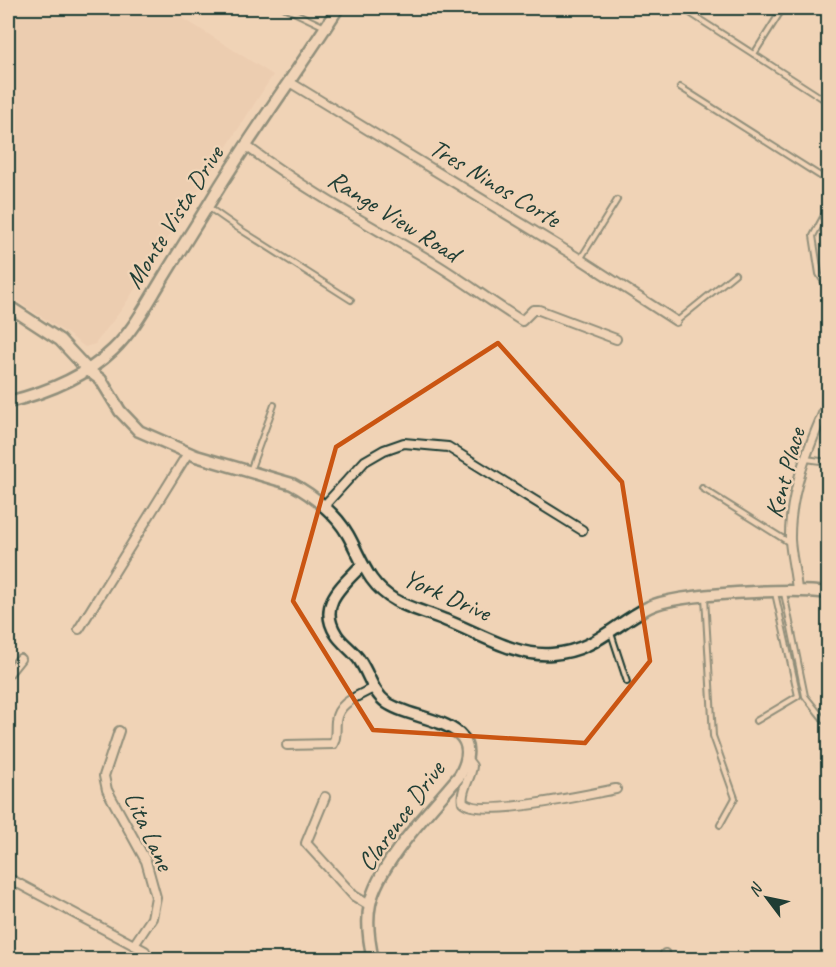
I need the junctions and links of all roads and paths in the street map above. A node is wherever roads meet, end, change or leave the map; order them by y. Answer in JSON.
{"nodes":[{"id":1,"x":170,"y":8,"type":"edge"},
{"id":2,"x":194,"y":8,"type":"edge"},
{"id":3,"x":285,"y":8,"type":"edge"},
{"id":4,"x":338,"y":8,"type":"edge"},
{"id":5,"x":682,"y":8,"type":"edge"},
{"id":6,"x":783,"y":8,"type":"edge"},
{"id":7,"x":326,"y":27,"type":"junction"},
{"id":8,"x":754,"y":54,"type":"junction"},
{"id":9,"x":291,"y":82,"type":"junction"},
{"id":10,"x":680,"y":87,"type":"dead end"},
{"id":11,"x":828,"y":102,"type":"edge"},
{"id":12,"x":245,"y":145,"type":"junction"},
{"id":13,"x":828,"y":181,"type":"edge"},
{"id":14,"x":616,"y":200,"type":"dead end"},
{"id":15,"x":207,"y":207,"type":"junction"},
{"id":16,"x":828,"y":208,"type":"edge"},
{"id":17,"x":580,"y":259,"type":"junction"},
{"id":18,"x":735,"y":274,"type":"dead end"},
{"id":19,"x":828,"y":288,"type":"edge"},
{"id":20,"x":351,"y":300,"type":"dead end"},
{"id":21,"x":8,"y":306,"type":"edge"},
{"id":22,"x":676,"y":321,"type":"joint"},
{"id":23,"x":616,"y":339,"type":"dead end"},
{"id":24,"x":88,"y":370,"type":"junction"},
{"id":25,"x":8,"y":402,"type":"edge"},
{"id":26,"x":828,"y":402,"type":"edge"},
{"id":27,"x":274,"y":405,"type":"dead end"},
{"id":28,"x":188,"y":453,"type":"junction"},
{"id":29,"x":805,"y":459,"type":"junction"},
{"id":30,"x":828,"y":462,"type":"edge"},
{"id":31,"x":249,"y":472,"type":"junction"},
{"id":32,"x":702,"y":488,"type":"dead end"},
{"id":33,"x":323,"y":507,"type":"junction"},
{"id":34,"x":582,"y":530,"type":"dead end"},
{"id":35,"x":790,"y":543,"type":"junction"},
{"id":36,"x":362,"y":566,"type":"junction"},
{"id":37,"x":797,"y":591,"type":"junction"},
{"id":38,"x":779,"y":593,"type":"junction"},
{"id":39,"x":828,"y":593,"type":"edge"},
{"id":40,"x":705,"y":596,"type":"junction"},
{"id":41,"x":79,"y":629,"type":"dead end"},
{"id":42,"x":610,"y":633,"type":"junction"},
{"id":43,"x":20,"y":658,"type":"dead end"},
{"id":44,"x":8,"y":674,"type":"edge"},
{"id":45,"x":627,"y":682,"type":"dead end"},
{"id":46,"x":373,"y":688,"type":"junction"},
{"id":47,"x":756,"y":721,"type":"dead end"},
{"id":48,"x":828,"y":725,"type":"edge"},
{"id":49,"x":119,"y":731,"type":"dead end"},
{"id":50,"x":287,"y":745,"type":"dead end"},
{"id":51,"x":466,"y":758,"type":"junction"},
{"id":52,"x":616,"y":789,"type":"dead end"},
{"id":53,"x":325,"y":797,"type":"dead end"},
{"id":54,"x":720,"y":825,"type":"dead end"},
{"id":55,"x":8,"y":878,"type":"edge"},
{"id":56,"x":369,"y":905,"type":"junction"},
{"id":57,"x":134,"y":945,"type":"junction"},
{"id":58,"x":145,"y":951,"type":"dead end"},
{"id":59,"x":372,"y":960,"type":"edge"}],
"edges":[{"from":1,"to":2,"type":"lane"},
{"from":3,"to":7,"type":"lane"},
{"from":4,"to":7,"type":"street","name":"Monte Vista Drive"},
{"from":5,"to":8,"type":"lane"},
{"from":6,"to":8,"type":"lane"},
{"from":7,"to":9,"type":"street","name":"Monte Vista Drive"},
{"from":8,"to":11,"type":"lane"},
{"from":9,"to":12,"type":"street","name":"Monte Vista Drive"},
{"from":9,"to":17,"type":"street","name":"Tres Ninos Corte"},
{"from":10,"to":13,"type":"lane"},
{"from":12,"to":15,"type":"street","name":"Monte Vista Drive"},
{"from":12,"to":23,"type":"street","name":"Range View Road"},
{"from":14,"to":17,"type":"lane"},
{"from":15,"to":20,"type":"lane"},
{"from":15,"to":24,"type":"street","name":"Monte Vista Drive"},
{"from":16,"to":19,"type":"lane"},
{"from":17,"to":22,"type":"street","name":"Tres Ninos Corte"},
{"from":18,"to":22,"type":"lane"},
{"from":21,"to":24,"type":"street","name":"York Drive"},
{"from":24,"to":25,"type":"street","name":"Monte Vista Drive"},
{"from":24,"to":28,"type":"street","name":"York Drive"},
{"from":26,"to":29,"type":"street","name":"Kent Place"},
{"from":27,"to":31,"type":"lane"},
{"from":28,"to":31,"type":"street","name":"York Drive"},
{"from":28,"to":41,"type":"street"},
{"from":29,"to":30,"type":"lane"},
{"from":29,"to":35,"type":"street","name":"Kent Place"},
{"from":31,"to":33,"type":"street","name":"York Drive"},
{"from":32,"to":35,"type":"lane"},
{"from":33,"to":34,"type":"street"},
{"from":33,"to":36,"type":"street","name":"York Drive"},
{"from":35,"to":37,"type":"street","name":"Kent Place"},
{"from":36,"to":42,"type":"street","name":"York Drive"},
{"from":36,"to":46,"type":"street","name":"Clarence Drive"},
{"from":37,"to":38,"type":"street","name":"York Drive"},
{"from":37,"to":39,"type":"street","name":"York Drive"},
{"from":38,"to":40,"type":"street","name":"York Drive"},
{"from":38,"to":47,"type":"lane"},
{"from":38,"to":48,"type":"lane"},
{"from":40,"to":42,"type":"street","name":"York Drive"},
{"from":40,"to":54,"type":"lane"},
{"from":42,"to":45,"type":"lane"},
{"from":43,"to":44,"type":"street"},
{"from":46,"to":50,"type":"street"},
{"from":46,"to":51,"type":"street","name":"Clarence Drive"},
{"from":49,"to":57,"type":"street","name":"Lita Lane"},
{"from":51,"to":52,"type":"street"},
{"from":51,"to":56,"type":"street","name":"Clarence Drive"},
{"from":53,"to":56,"type":"street"},
{"from":55,"to":57,"type":"street"},
{"from":56,"to":59,"type":"street","name":"Clarence Drive"},
{"from":57,"to":58,"type":"street"}]}
